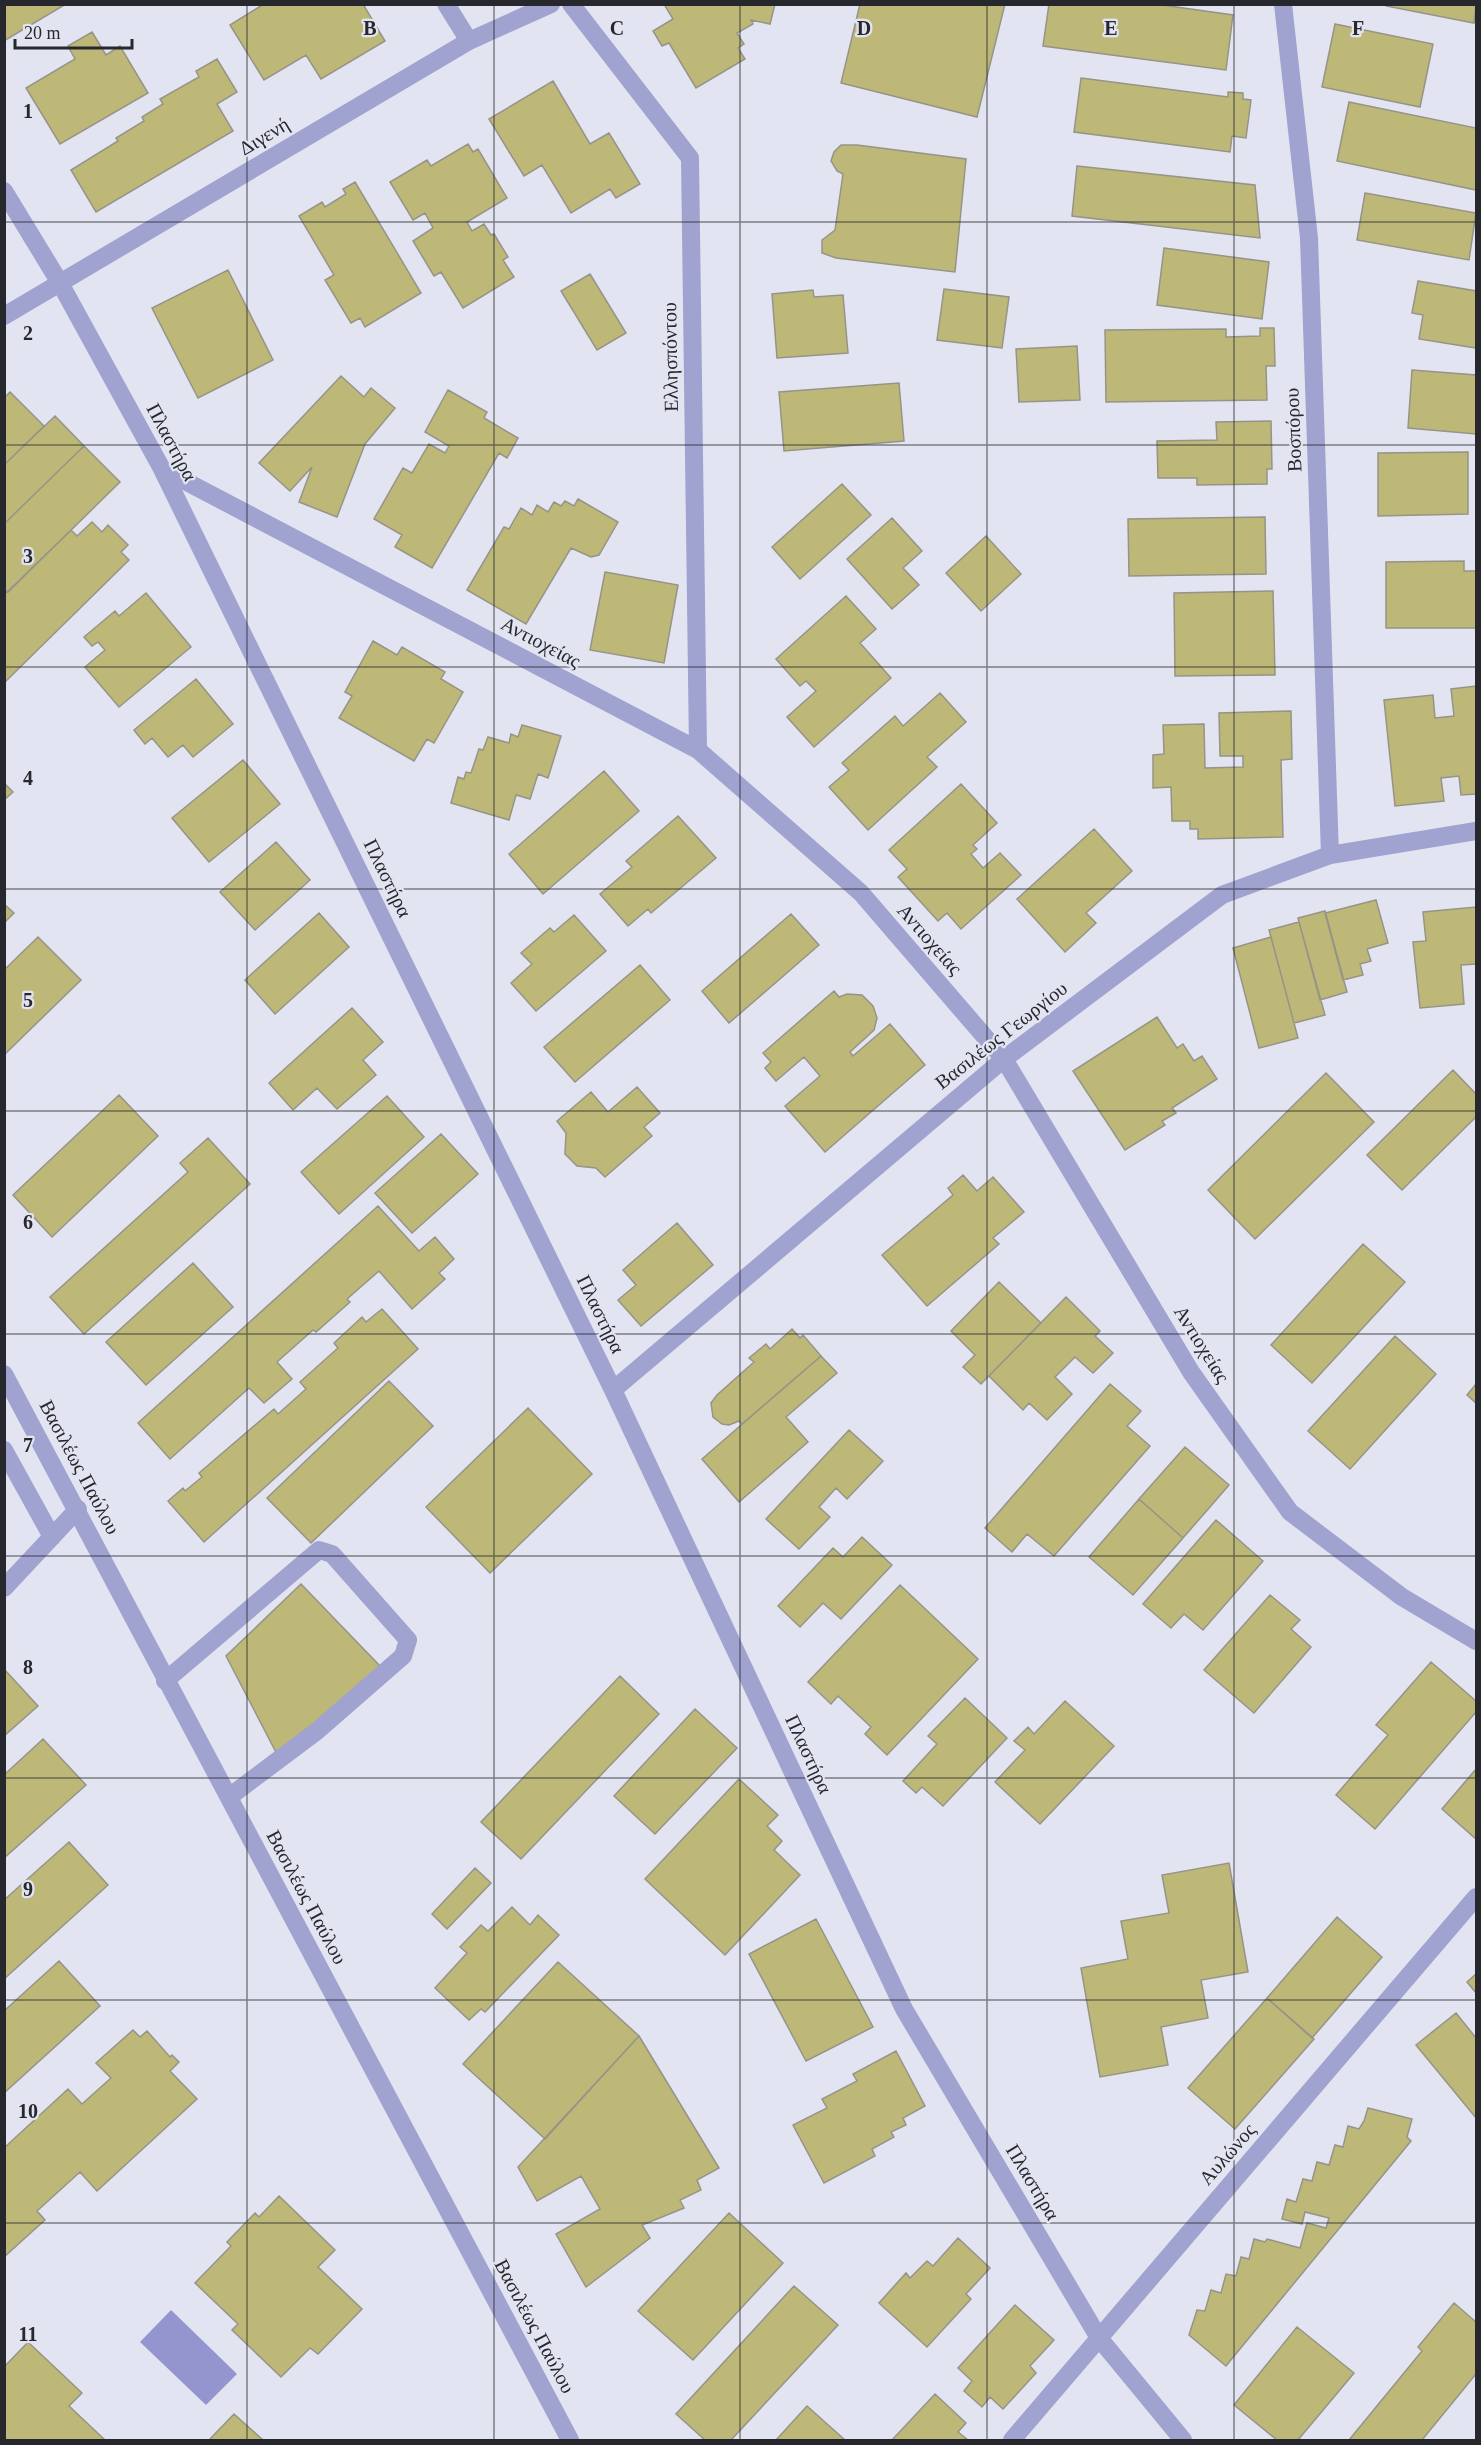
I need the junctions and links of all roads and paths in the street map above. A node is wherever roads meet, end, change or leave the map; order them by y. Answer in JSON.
{"nodes":[{"id":1,"x":446,"y":4,"type":"edge"},
{"id":2,"x":550,"y":4,"type":"edge"},
{"id":3,"x":571,"y":4,"type":"edge"},
{"id":4,"x":1282,"y":4,"type":"edge"},
{"id":5,"x":469,"y":41,"type":"junction"},
{"id":6,"x":4,"y":191,"type":"edge"},
{"id":7,"x":60,"y":283,"type":"junction"},
{"id":8,"x":4,"y":316,"type":"edge"},
{"id":9,"x":162,"y":469,"type":"junction"},
{"id":10,"x":698,"y":750,"type":"junction"},
{"id":11,"x":1476,"y":831,"type":"edge"},
{"id":12,"x":1330,"y":855,"type":"junction"},
{"id":13,"x":1004,"y":1059,"type":"junction"},
{"id":14,"x":4,"y":1374,"type":"edge"},
{"id":15,"x":614,"y":1390,"type":"junction"},
{"id":16,"x":4,"y":1450,"type":"edge"},
{"id":17,"x":78,"y":1509,"type":"junction"},
{"id":18,"x":52,"y":1537,"type":"junction"},
{"id":19,"x":4,"y":1588,"type":"edge"},
{"id":20,"x":1476,"y":1641,"type":"edge"},
{"id":21,"x":165,"y":1681,"type":"junction"},
{"id":22,"x":229,"y":1797,"type":"junction"},
{"id":23,"x":1476,"y":1897,"type":"edge"},
{"id":24,"x":1099,"y":2338,"type":"junction"},
{"id":25,"x":570,"y":2440,"type":"edge"},
{"id":26,"x":1012,"y":2440,"type":"edge"},
{"id":27,"x":1184,"y":2440,"type":"edge"}],
"edges":[{"from":1,"to":5,"type":"street"},
{"from":2,"to":5,"type":"street","name":"Διγενή"},
{"from":3,"to":10,"type":"street","name":"Ελλησπόντου"},
{"from":4,"to":12,"type":"street","name":"Βοσπόρου"},
{"from":5,"to":7,"type":"street","name":"Διγενή"},
{"from":6,"to":7,"type":"street","name":"Πλαστήρα"},
{"from":7,"to":8,"type":"street","name":"Διγενή"},
{"from":7,"to":9,"type":"street","name":"Πλαστήρα"},
{"from":9,"to":10,"type":"street","name":"Αντιοχείας"},
{"from":9,"to":15,"type":"street","name":"Πλαστήρα"},
{"from":10,"to":13,"type":"street","name":"Αντιοχείας"},
{"from":11,"to":12,"type":"street","name":"Βασιλέως Γεωργίου"},
{"from":12,"to":13,"type":"street","name":"Βασιλέως Γεωργίου"},
{"from":13,"to":15,"type":"street","name":"Βασιλέως Γεωργίου"},
{"from":13,"to":20,"type":"street","name":"Αντιοχείας"},
{"from":14,"to":17,"type":"street","name":"Βασιλέως Παύλου"},
{"from":15,"to":24,"type":"street","name":"Πλαστήρα"},
{"from":16,"to":18,"type":"street"},
{"from":17,"to":18,"type":"street"},
{"from":17,"to":21,"type":"street","name":"Βασιλέως Παύλου"},
{"from":18,"to":19,"type":"street"},
{"from":21,"to":22,"type":"street","name":"Βασιλέως Παύλου"},
{"from":21,"to":22,"type":"street"},
{"from":22,"to":25,"type":"street","name":"Βασιλέως Παύλου"},
{"from":23,"to":24,"type":"street","name":"Αυλώνος"},
{"from":24,"to":26,"type":"street","name":"Αυλώνος"},
{"from":24,"to":27,"type":"street","name":"Πλαστήρα"}]}
